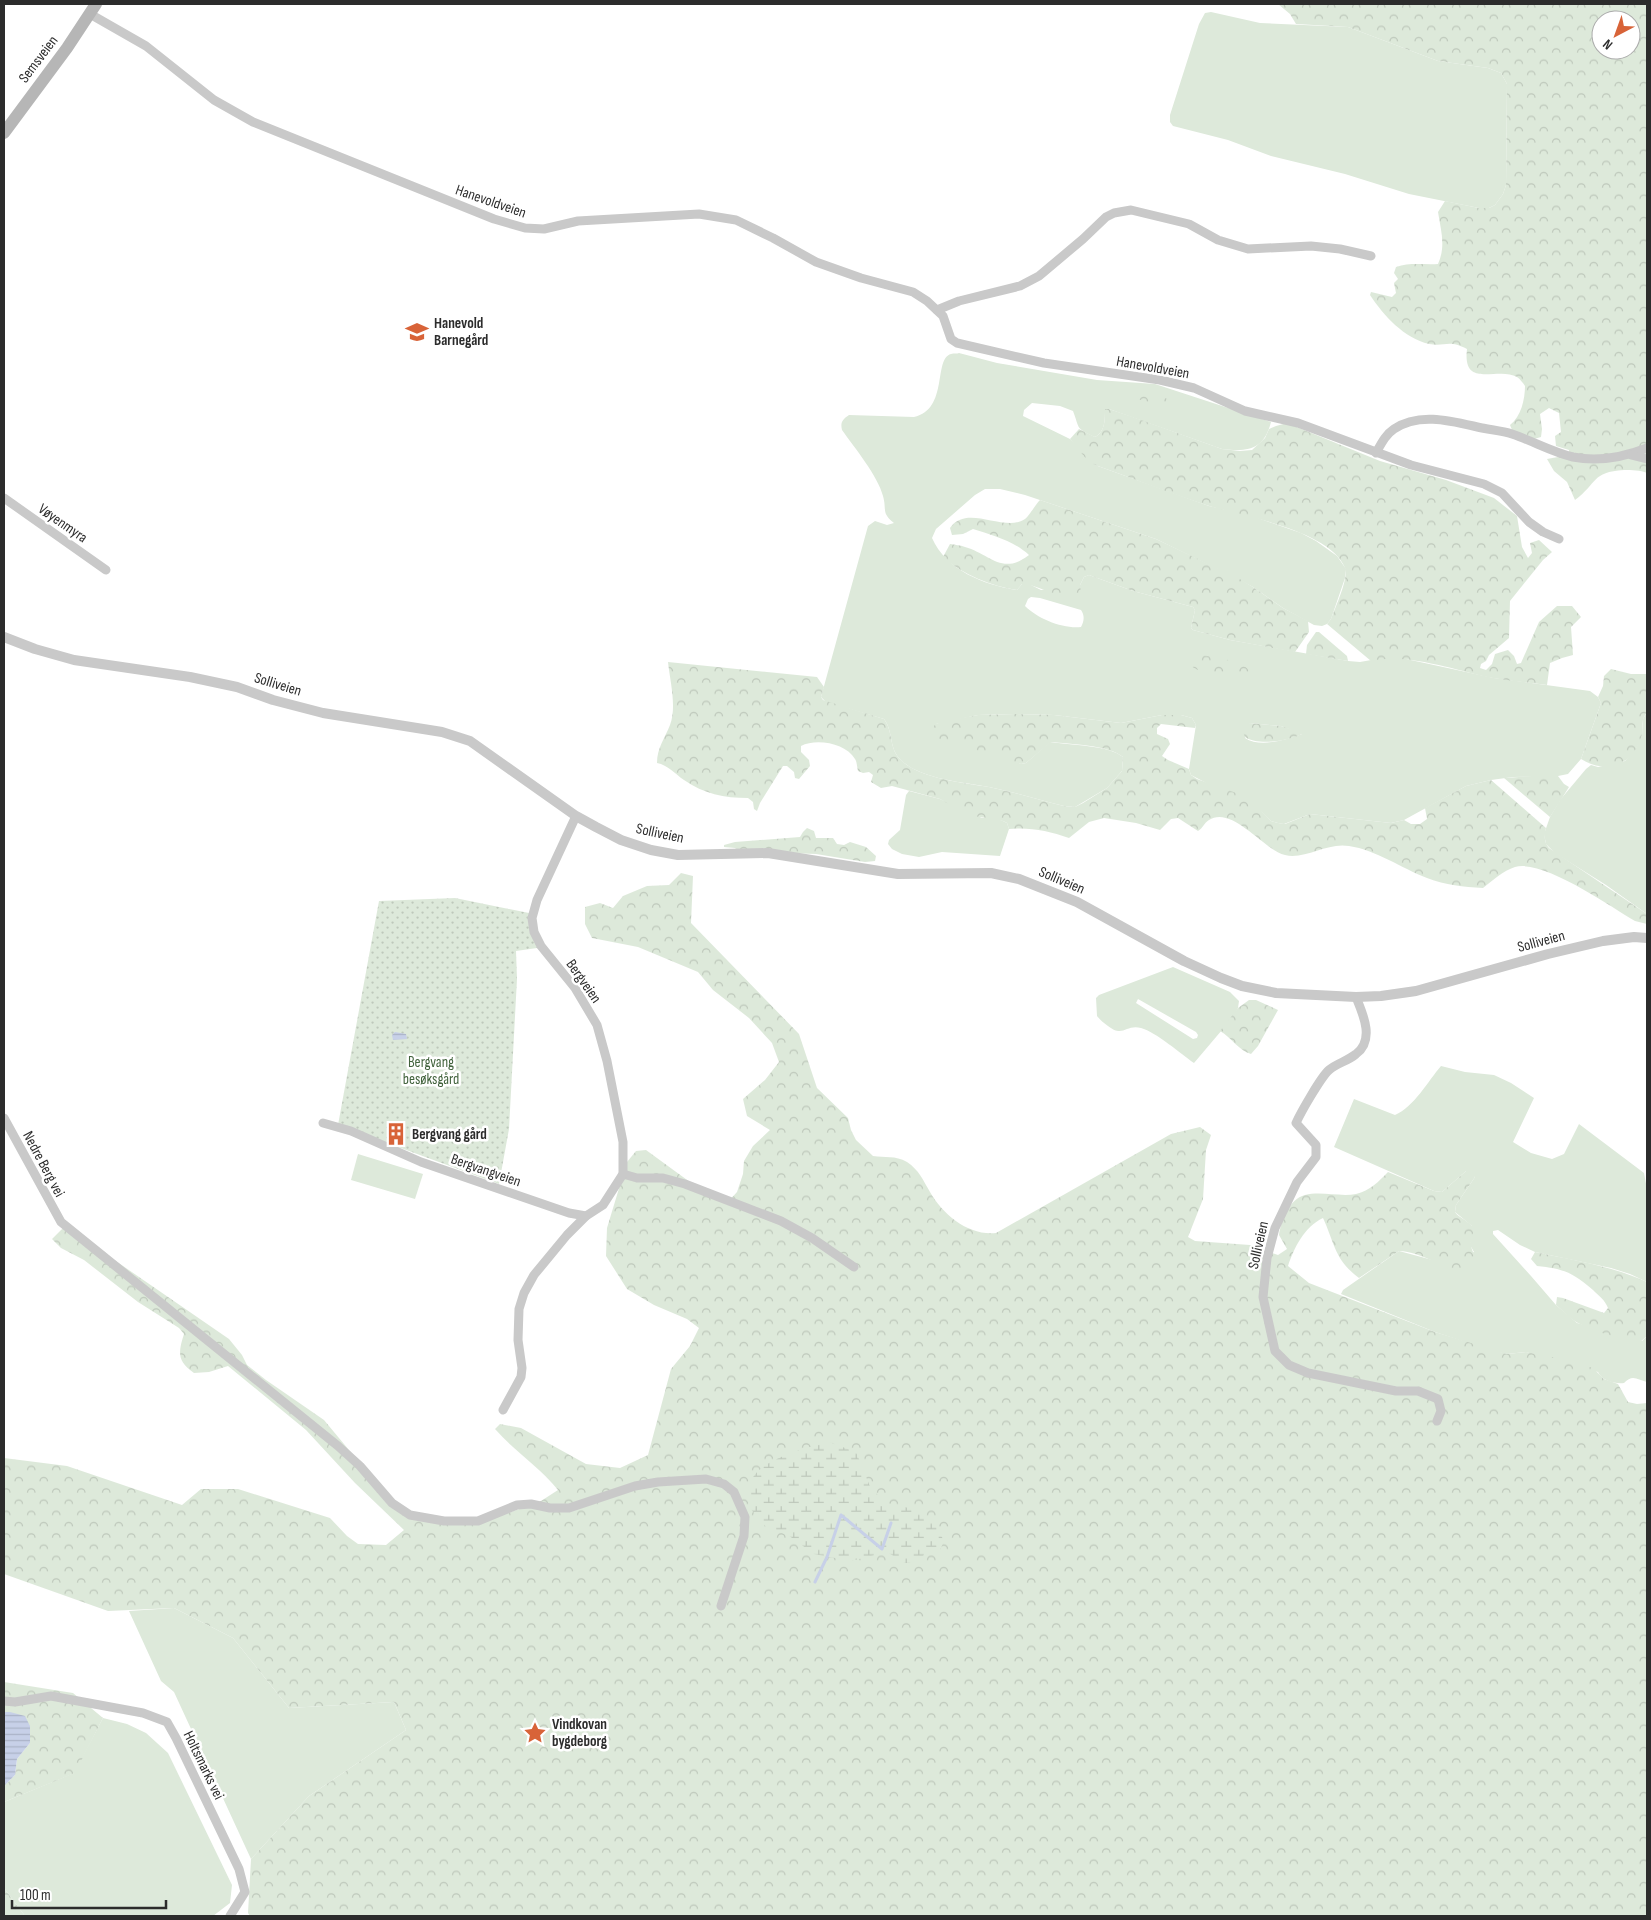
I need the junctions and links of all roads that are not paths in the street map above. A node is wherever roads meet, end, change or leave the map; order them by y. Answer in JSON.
{"nodes":[{"id":1,"x":93,"y":9,"type":"edge"},
{"id":2,"x":4,"y":133,"type":"edge"},
{"id":3,"x":1371,"y":256,"type":"dead end"},
{"id":4,"x":937,"y":310,"type":"junction"},
{"id":5,"x":1647,"y":448,"type":"edge"},
{"id":6,"x":1376,"y":453,"type":"junction"},
{"id":7,"x":1631,"y":454,"type":"junction"},
{"id":8,"x":1647,"y":460,"type":"edge"},
{"id":9,"x":4,"y":498,"type":"edge"},
{"id":10,"x":1559,"y":539,"type":"dead end"},
{"id":11,"x":106,"y":570,"type":"dead end"},
{"id":12,"x":4,"y":638,"type":"edge"},
{"id":13,"x":576,"y":816,"type":"junction"},
{"id":14,"x":1647,"y":938,"type":"edge"},
{"id":15,"x":1356,"y":996,"type":"junction"},
{"id":16,"x":4,"y":1118,"type":"edge"},
{"id":17,"x":323,"y":1123,"type":"dead end"},
{"id":18,"x":623,"y":1174,"type":"junction"},
{"id":19,"x":586,"y":1216,"type":"junction"},
{"id":20,"x":854,"y":1267,"type":"dead end"},
{"id":21,"x":503,"y":1410,"type":"dead end"},
{"id":22,"x":1437,"y":1421,"type":"dead end"},
{"id":23,"x":721,"y":1606,"type":"dead end"},
{"id":24,"x":4,"y":1701,"type":"edge"},
{"id":25,"x":230,"y":1916,"type":"edge"}],
"edges":[{"from":1,"to":2,"type":"main road","name":"Semsveien"},
{"from":1,"to":4,"type":"street","name":"Hanevoldveien"},
{"from":3,"to":4,"type":"street"},
{"from":4,"to":6,"type":"street","name":"Hanevoldveien"},
{"from":5,"to":7,"type":"street"},
{"from":6,"to":7,"type":"street"},
{"from":6,"to":10,"type":"street","name":"Hanevoldveien"},
{"from":7,"to":8,"type":"street"},
{"from":9,"to":11,"type":"street","name":"Vøyenmyra"},
{"from":12,"to":13,"type":"street","name":"Solliveien"},
{"from":13,"to":15,"type":"street","name":"Solliveien"},
{"from":13,"to":18,"type":"street","name":"Bergveien"},
{"from":14,"to":15,"type":"street","name":"Solliveien"},
{"from":15,"to":22,"type":"street","name":"Solliveien"},
{"from":16,"to":23,"type":"street","name":"Nedre Berg vei"},
{"from":17,"to":19,"type":"street","name":"Bergvangveien"},
{"from":18,"to":19,"type":"street"},
{"from":18,"to":20,"type":"street"},
{"from":19,"to":21,"type":"street"},
{"from":24,"to":25,"type":"street","name":"Holtsmarks vei"}]}
